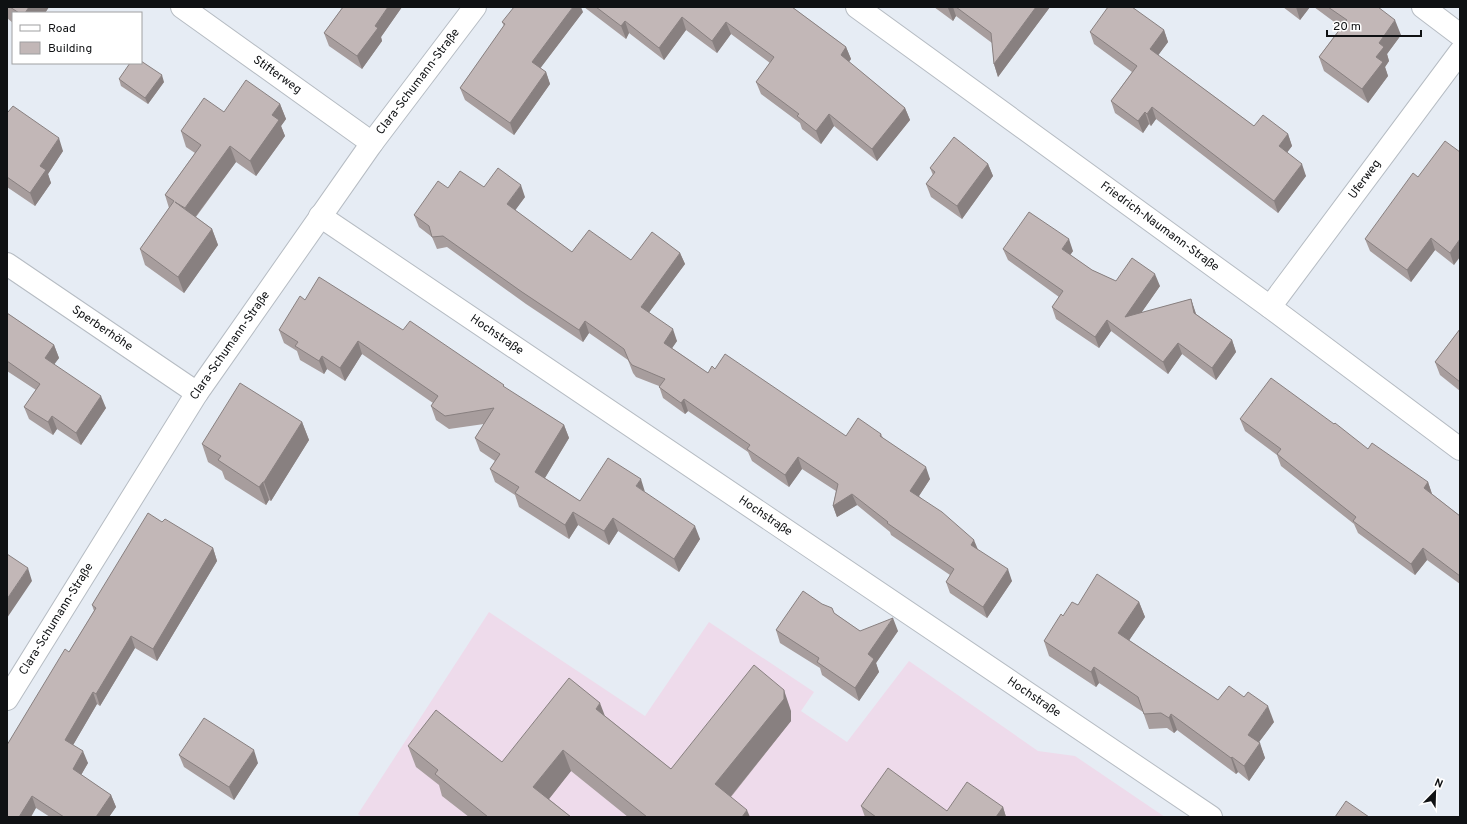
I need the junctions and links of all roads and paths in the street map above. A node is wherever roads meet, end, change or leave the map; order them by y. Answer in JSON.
{"nodes":[{"id":1,"x":182,"y":7,"type":"edge"},
{"id":2,"x":475,"y":7,"type":"edge"},
{"id":3,"x":857,"y":7,"type":"edge"},
{"id":4,"x":1423,"y":7,"type":"edge"},
{"id":5,"x":1460,"y":34,"type":"edge"},
{"id":6,"x":1460,"y":52,"type":"edge"},
{"id":7,"x":372,"y":143,"type":"junction"},
{"id":8,"x":320,"y":216,"type":"junction"},
{"id":9,"x":7,"y":264,"type":"edge"},
{"id":10,"x":1270,"y":307,"type":"junction"},
{"id":11,"x":197,"y":393,"type":"junction"},
{"id":12,"x":1460,"y":449,"type":"edge"},
{"id":13,"x":7,"y":699,"type":"edge"},
{"id":14,"x":1211,"y":817,"type":"edge"}],
"edges":[{"from":1,"to":7,"type":"street","name":"Stifterweg"},
{"from":2,"to":7,"type":"street","name":"Clara-Schumann-Straße"},
{"from":3,"to":10,"type":"street","name":"Friedrich-Naumann-Straße"},
{"from":4,"to":5,"type":"street"},
{"from":6,"to":10,"type":"street","name":"Uferweg"},
{"from":7,"to":8,"type":"street","name":"Clara-Schumann-Straße"},
{"from":8,"to":11,"type":"street","name":"Clara-Schumann-Straße"},
{"from":8,"to":14,"type":"street","name":"Hochstraße"},
{"from":9,"to":11,"type":"street","name":"Sperberhöhe"},
{"from":10,"to":12,"type":"street","name":"Friedrich-Naumann-Straße"},
{"from":11,"to":13,"type":"street","name":"Clara-Schumann-Straße"}]}
